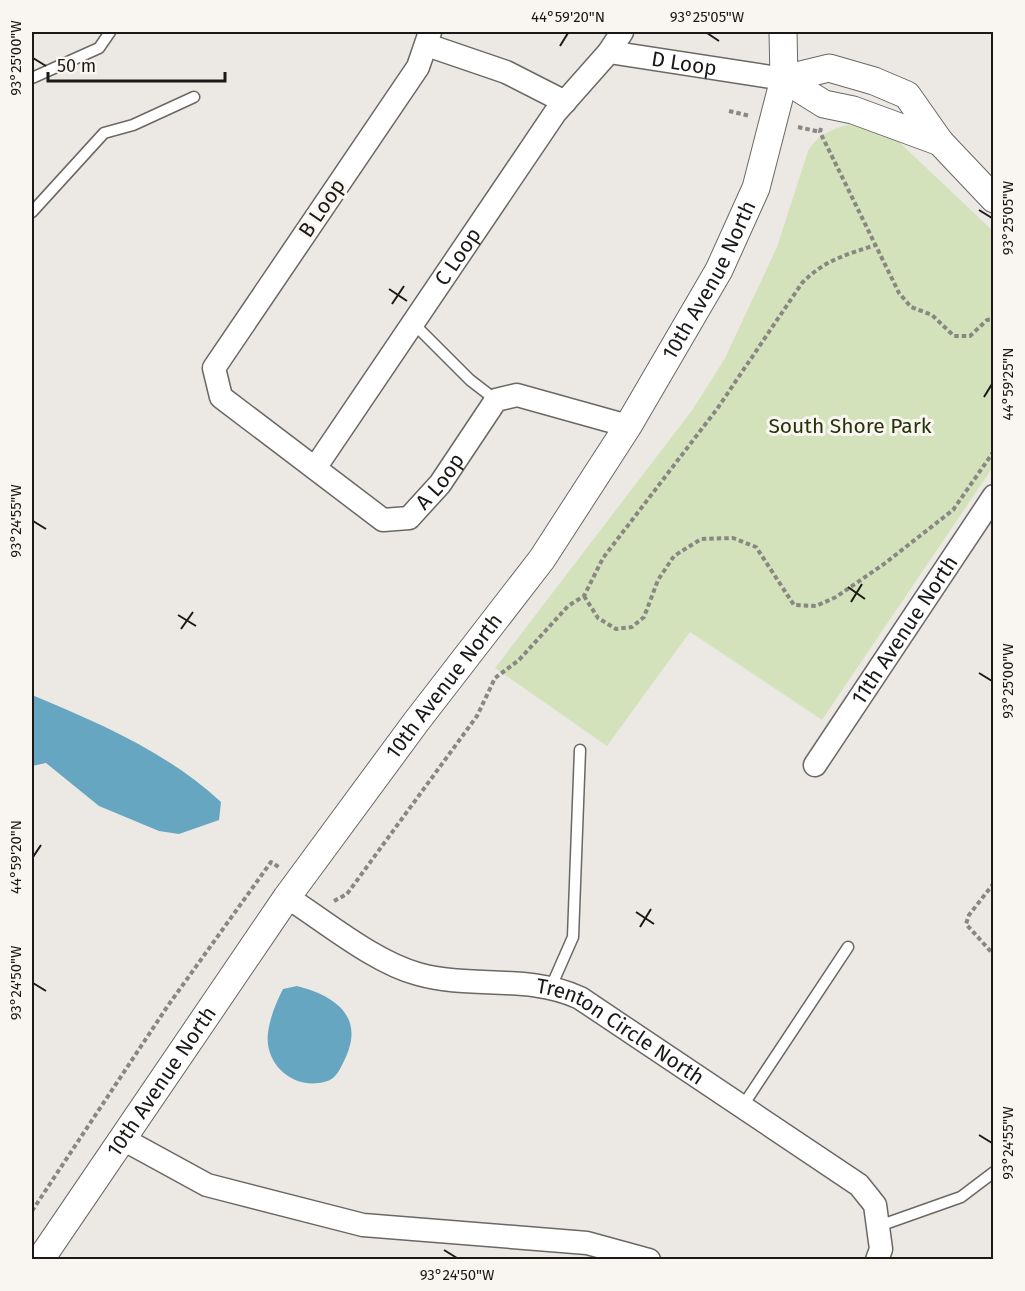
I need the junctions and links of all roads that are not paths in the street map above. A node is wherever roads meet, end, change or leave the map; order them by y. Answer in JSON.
{"nodes":[{"id":1,"x":110,"y":32,"type":"edge"},
{"id":2,"x":622,"y":32,"type":"edge"},
{"id":3,"x":783,"y":32,"type":"edge"},
{"id":4,"x":428,"y":38,"type":"edge"},
{"id":5,"x":609,"y":52,"type":"junction"},
{"id":6,"x":32,"y":78,"type":"edge"},
{"id":7,"x":784,"y":79,"type":"junction"},
{"id":8,"x":194,"y":97,"type":"dead end"},
{"id":9,"x":565,"y":102,"type":"junction"},
{"id":10,"x":940,"y":142,"type":"junction"},
{"id":11,"x":993,"y":200,"type":"edge"},
{"id":12,"x":32,"y":212,"type":"edge"},
{"id":13,"x":412,"y":322,"type":"junction"},
{"id":14,"x":214,"y":368,"type":"joint"},
{"id":15,"x":496,"y":400,"type":"junction"},
{"id":16,"x":628,"y":426,"type":"junction"},
{"id":17,"x":315,"y":468,"type":"junction"},
{"id":18,"x":993,"y":496,"type":"edge"},
{"id":19,"x":580,"y":750,"type":"dead end"},
{"id":20,"x":815,"y":765,"type":"dead end"},
{"id":21,"x":287,"y":897,"type":"junction"},
{"id":22,"x":848,"y":947,"type":"dead end"},
{"id":23,"x":551,"y":987,"type":"junction"},
{"id":24,"x":742,"y":1107,"type":"junction"},
{"id":25,"x":121,"y":1138,"type":"junction"},
{"id":26,"x":993,"y":1172,"type":"edge"},
{"id":27,"x":879,"y":1226,"type":"junction"},
{"id":28,"x":40,"y":1260,"type":"edge"},
{"id":29,"x":649,"y":1260,"type":"edge"},
{"id":30,"x":877,"y":1260,"type":"edge"}],
"edges":[{"from":1,"to":6,"type":"lane"},
{"from":2,"to":5,"type":"street"},
{"from":3,"to":7,"type":"street","name":"10th Avenue North"},
{"from":4,"to":9,"type":"street"},
{"from":4,"to":14,"type":"street","name":"B Loop"},
{"from":5,"to":7,"type":"street","name":"D Loop"},
{"from":5,"to":9,"type":"street","name":"C Loop"},
{"from":7,"to":10,"type":"street"},
{"from":7,"to":10,"type":"street"},
{"from":7,"to":16,"type":"street","name":"10th Avenue North"},
{"from":8,"to":12,"type":"lane"},
{"from":9,"to":13,"type":"street","name":"C Loop"},
{"from":10,"to":11,"type":"street"},
{"from":13,"to":15,"type":"lane"},
{"from":13,"to":17,"type":"street","name":"C Loop"},
{"from":14,"to":17,"type":"street","name":"A Loop"},
{"from":15,"to":16,"type":"street"},
{"from":15,"to":17,"type":"street","name":"A Loop"},
{"from":16,"to":21,"type":"street","name":"10th Avenue North"},
{"from":18,"to":20,"type":"street","name":"11th Avenue North"},
{"from":19,"to":23,"type":"lane"},
{"from":21,"to":23,"type":"street","name":"Trenton Circle North"},
{"from":21,"to":25,"type":"street","name":"10th Avenue North"},
{"from":22,"to":24,"type":"lane"},
{"from":23,"to":24,"type":"street","name":"Trenton Circle North"},
{"from":24,"to":27,"type":"street","name":"Trenton Circle North"},
{"from":25,"to":28,"type":"street","name":"10th Avenue North"},
{"from":25,"to":29,"type":"street"},
{"from":26,"to":27,"type":"lane"},
{"from":27,"to":30,"type":"street","name":"Trenton Circle North"}]}
